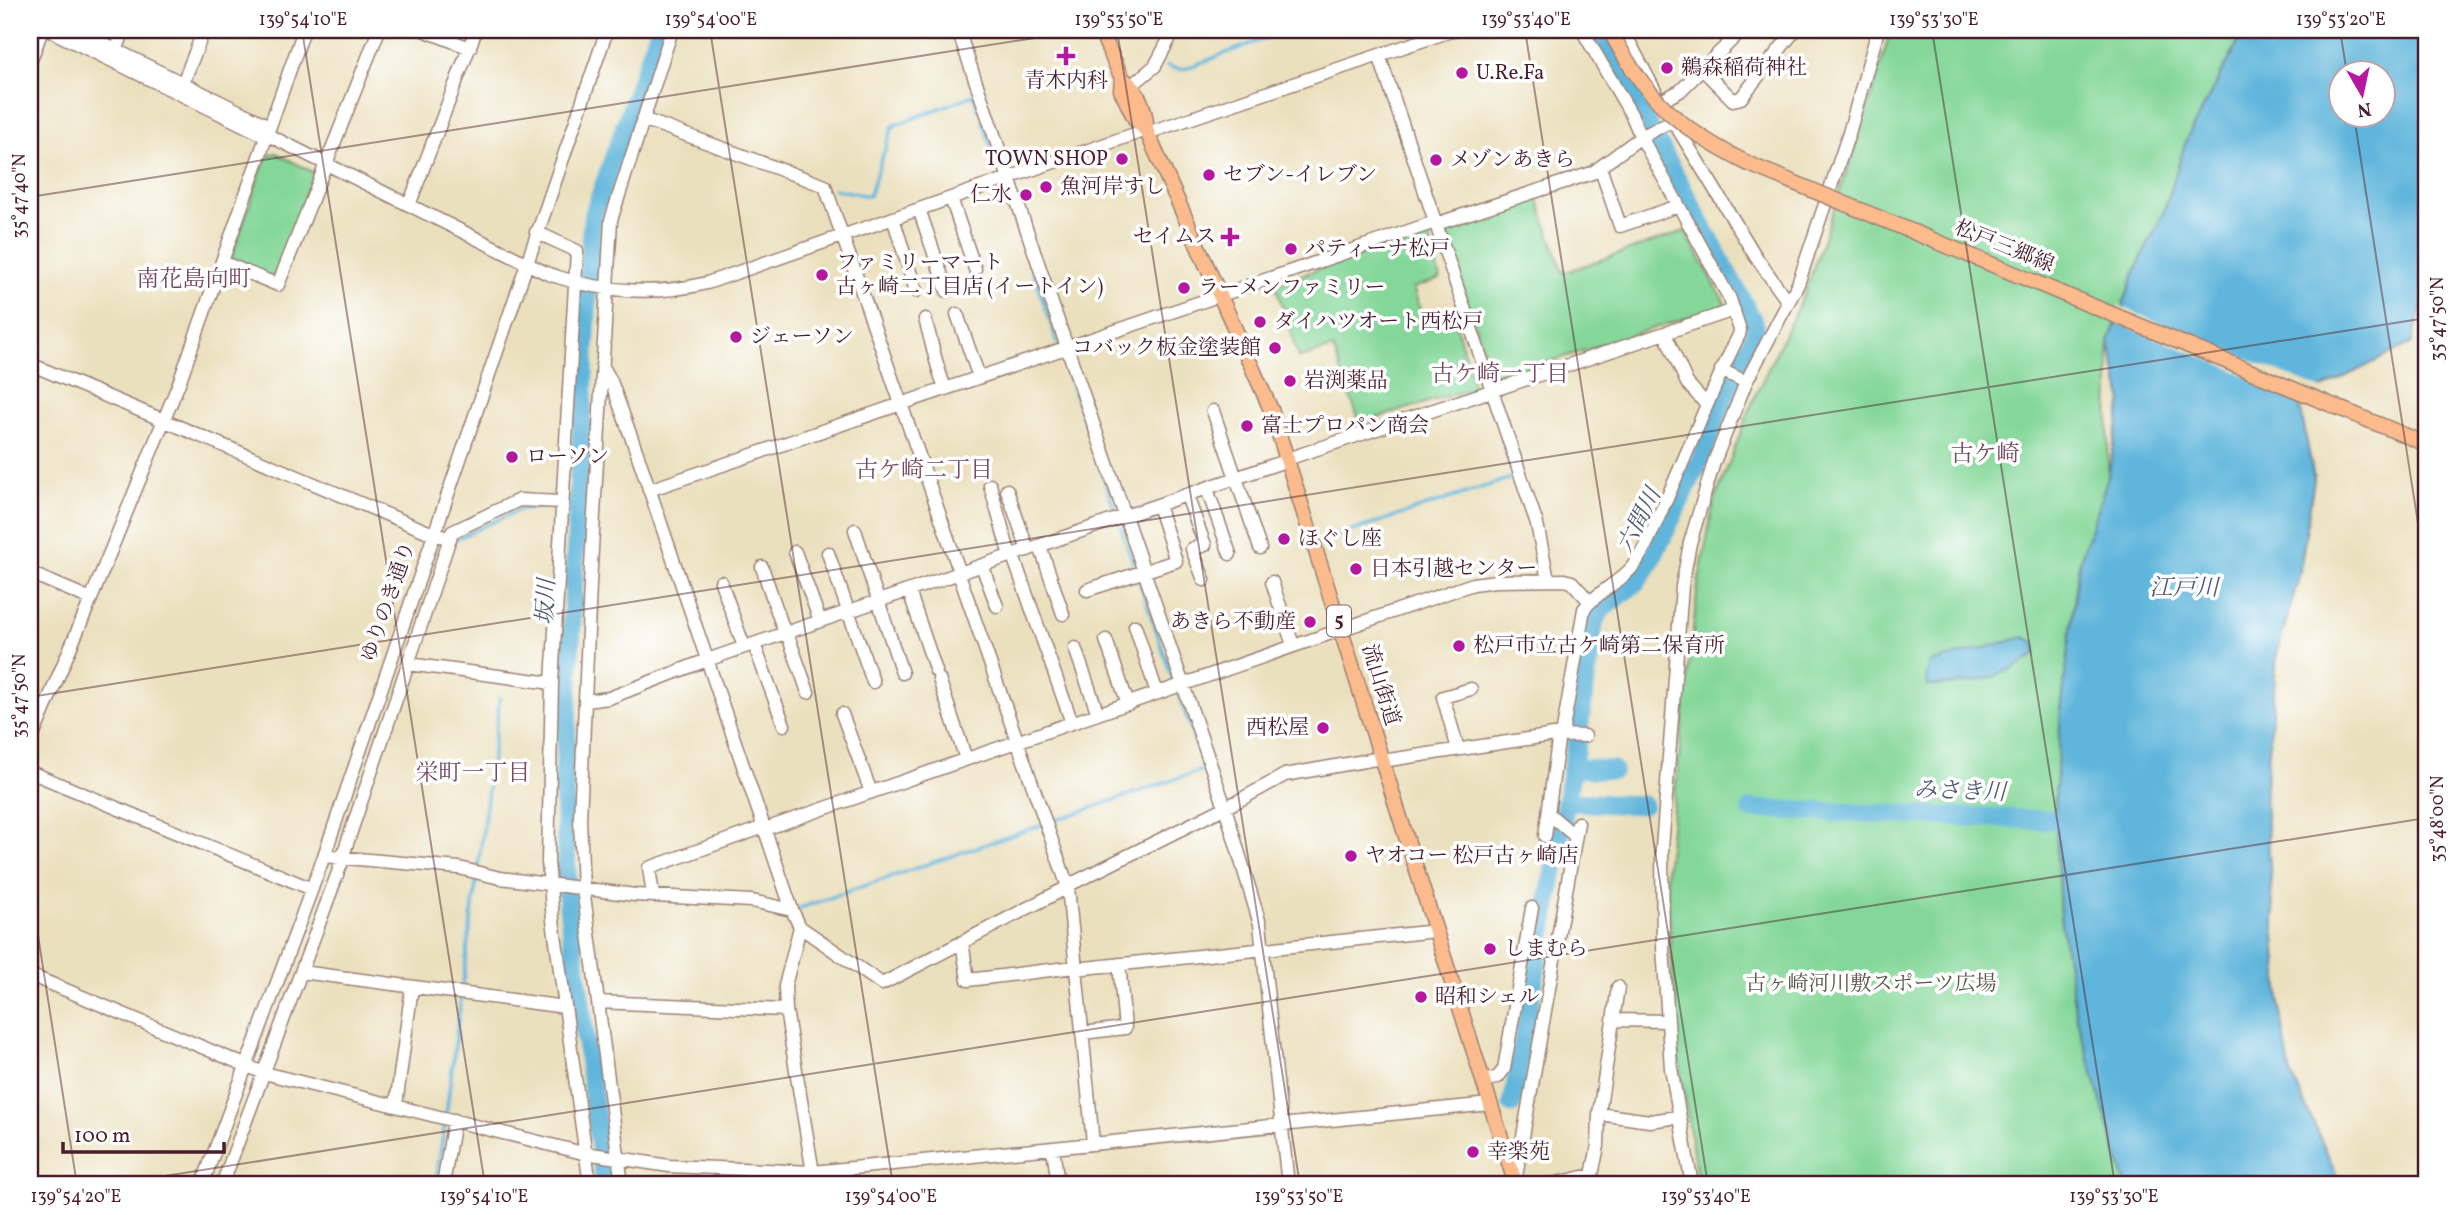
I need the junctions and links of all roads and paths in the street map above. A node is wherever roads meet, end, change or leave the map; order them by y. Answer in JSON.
{"nodes":[{"id":1,"x":42,"y":30,"type":"edge"},
{"id":2,"x":49,"y":30,"type":"edge"},
{"id":3,"x":75,"y":30,"type":"edge"},
{"id":4,"x":124,"y":30,"type":"edge"},
{"id":5,"x":204,"y":30,"type":"edge"},
{"id":6,"x":304,"y":30,"type":"edge"},
{"id":7,"x":379,"y":30,"type":"edge"},
{"id":8,"x":423,"y":30,"type":"edge"},
{"id":9,"x":476,"y":30,"type":"edge"},
{"id":10,"x":607,"y":30,"type":"edge"},
{"id":11,"x":672,"y":30,"type":"edge"},
{"id":12,"x":957,"y":30,"type":"edge"},
{"id":13,"x":1100,"y":30,"type":"edge"},
{"id":14,"x":1174,"y":30,"type":"edge"},
{"id":15,"x":1454,"y":30,"type":"edge"},
{"id":16,"x":1582,"y":30,"type":"edge"},
{"id":17,"x":1610,"y":30,"type":"edge"},
{"id":18,"x":1623,"y":30,"type":"edge"},
{"id":19,"x":1742,"y":30,"type":"edge"},
{"id":20,"x":1795,"y":30,"type":"edge"},
{"id":21,"x":1878,"y":30,"type":"edge"},
{"id":22,"x":470,"y":48,"type":"junction"},
{"id":23,"x":116,"y":51,"type":"junction"},
{"id":24,"x":1379,"y":55,"type":"junction"},
{"id":25,"x":30,"y":62,"type":"edge"},
{"id":26,"x":1703,"y":70,"type":"junction"},
{"id":27,"x":1127,"y":82,"type":"junction"},
{"id":28,"x":183,"y":83,"type":"junction"},
{"id":29,"x":1661,"y":101,"type":"junction"},
{"id":30,"x":643,"y":119,"type":"junction"},
{"id":31,"x":1670,"y":121,"type":"junction"},
{"id":32,"x":267,"y":132,"type":"junction"},
{"id":33,"x":1146,"y":132,"type":"junction"},
{"id":34,"x":1643,"y":136,"type":"junction"},
{"id":35,"x":325,"y":164,"type":"junction"},
{"id":36,"x":1600,"y":167,"type":"junction"},
{"id":37,"x":1008,"y":179,"type":"junction"},
{"id":38,"x":951,"y":198,"type":"junction"},
{"id":39,"x":409,"y":205,"type":"junction"},
{"id":40,"x":1678,"y":206,"type":"junction"},
{"id":41,"x":919,"y":209,"type":"junction"},
{"id":42,"x":893,"y":218,"type":"junction"},
{"id":43,"x":1435,"y":223,"type":"junction"},
{"id":44,"x":536,"y":232,"type":"junction"},
{"id":45,"x":842,"y":236,"type":"junction"},
{"id":46,"x":222,"y":262,"type":"junction"},
{"id":47,"x":526,"y":264,"type":"junction"},
{"id":48,"x":975,"y":269,"type":"dead end"},
{"id":49,"x":576,"y":284,"type":"junction"},
{"id":50,"x":605,"y":290,"type":"junction"},
{"id":51,"x":916,"y":291,"type":"dead end"},
{"id":52,"x":947,"y":291,"type":"dead end"},
{"id":53,"x":1221,"y":294,"type":"junction"},
{"id":54,"x":1788,"y":302,"type":"junction"},
{"id":55,"x":1734,"y":310,"type":"junction"},
{"id":56,"x":957,"y":314,"type":"dead end"},
{"id":57,"x":925,"y":320,"type":"dead end"},
{"id":58,"x":1665,"y":334,"type":"junction"},
{"id":59,"x":1067,"y":346,"type":"junction"},
{"id":60,"x":30,"y":364,"type":"edge"},
{"id":61,"x":602,"y":365,"type":"junction"},
{"id":62,"x":1721,"y":370,"type":"junction"},
{"id":63,"x":979,"y":377,"type":"junction"},
{"id":64,"x":1746,"y":382,"type":"junction"},
{"id":65,"x":945,"y":388,"type":"junction"},
{"id":66,"x":1492,"y":393,"type":"junction"},
{"id":67,"x":901,"y":403,"type":"junction"},
{"id":68,"x":1706,"y":404,"type":"junction"},
{"id":69,"x":1213,"y":411,"type":"dead end"},
{"id":70,"x":164,"y":421,"type":"junction"},
{"id":71,"x":2426,"y":444,"type":"edge"},
{"id":72,"x":1288,"y":459,"type":"junction"},
{"id":73,"x":1237,"y":479,"type":"junction"},
{"id":74,"x":990,"y":485,"type":"dead end"},
{"id":75,"x":1207,"y":489,"type":"junction"},
{"id":76,"x":649,"y":490,"type":"junction"},
{"id":77,"x":1007,"y":490,"type":"dead end"},
{"id":78,"x":1187,"y":496,"type":"junction"},
{"id":79,"x":561,"y":502,"type":"junction"},
{"id":80,"x":1158,"y":505,"type":"junction"},
{"id":81,"x":1125,"y":516,"type":"junction"},
{"id":82,"x":855,"y":530,"type":"dead end"},
{"id":83,"x":433,"y":533,"type":"junction"},
{"id":84,"x":450,"y":539,"type":"junction"},
{"id":85,"x":1034,"y":548,"type":"junction"},
{"id":86,"x":1260,"y":548,"type":"dead end"},
{"id":87,"x":794,"y":552,"type":"dead end"},
{"id":88,"x":828,"y":553,"type":"dead end"},
{"id":89,"x":1230,"y":554,"type":"dead end"},
{"id":90,"x":1012,"y":556,"type":"junction"},
{"id":91,"x":982,"y":566,"type":"junction"},
{"id":92,"x":762,"y":567,"type":"dead end"},
{"id":93,"x":1144,"y":572,"type":"junction"},
{"id":94,"x":30,"y":573,"type":"edge"},
{"id":95,"x":959,"y":574,"type":"junction"},
{"id":96,"x":1204,"y":580,"type":"dead end"},
{"id":97,"x":1548,"y":580,"type":"junction"},
{"id":98,"x":721,"y":582,"type":"dead end"},
{"id":99,"x":1272,"y":582,"type":"dead end"},
{"id":100,"x":1087,"y":590,"type":"dead end"},
{"id":101,"x":909,"y":591,"type":"junction"},
{"id":102,"x":91,"y":600,"type":"junction"},
{"id":103,"x":879,"y":601,"type":"junction"},
{"id":104,"x":1590,"y":602,"type":"junction"},
{"id":105,"x":997,"y":606,"type":"dead end"},
{"id":106,"x":849,"y":611,"type":"junction"},
{"id":107,"x":1063,"y":614,"type":"dead end"},
{"id":108,"x":820,"y":621,"type":"junction"},
{"id":109,"x":1135,"y":626,"type":"dead end"},
{"id":110,"x":1341,"y":629,"type":"junction"},
{"id":111,"x":786,"y":634,"type":"junction"},
{"id":112,"x":1106,"y":640,"type":"dead end"},
{"id":113,"x":1293,"y":645,"type":"junction"},
{"id":114,"x":749,"y":646,"type":"junction"},
{"id":115,"x":1075,"y":648,"type":"dead end"},
{"id":116,"x":707,"y":660,"type":"junction"},
{"id":117,"x":408,"y":664,"type":"junction"},
{"id":118,"x":902,"y":673,"type":"dead end"},
{"id":119,"x":873,"y":682,"type":"dead end"},
{"id":120,"x":552,"y":683,"type":"junction"},
{"id":121,"x":1183,"y":684,"type":"junction"},
{"id":122,"x":1471,"y":689,"type":"dead end"},
{"id":123,"x":808,"y":691,"type":"dead end"},
{"id":124,"x":1157,"y":693,"type":"junction"},
{"id":125,"x":586,"y":701,"type":"junction"},
{"id":126,"x":1128,"y":704,"type":"junction"},
{"id":127,"x":842,"y":714,"type":"dead end"},
{"id":128,"x":1098,"y":714,"type":"junction"},
{"id":129,"x":1073,"y":723,"type":"junction"},
{"id":130,"x":784,"y":725,"type":"dead end"},
{"id":131,"x":1560,"y":735,"type":"junction"},
{"id":132,"x":1585,"y":736,"type":"dead end"},
{"id":133,"x":1016,"y":742,"type":"junction"},
{"id":134,"x":30,"y":743,"type":"edge"},
{"id":135,"x":1458,"y":750,"type":"junction"},
{"id":136,"x":965,"y":759,"type":"junction"},
{"id":137,"x":1381,"y":760,"type":"junction"},
{"id":138,"x":30,"y":772,"type":"edge"},
{"id":139,"x":871,"y":792,"type":"junction"},
{"id":140,"x":1225,"y":807,"type":"junction"},
{"id":141,"x":1549,"y":814,"type":"junction"},
{"id":142,"x":765,"y":828,"type":"junction"},
{"id":143,"x":1545,"y":836,"type":"dead end"},
{"id":144,"x":324,"y":856,"type":"junction"},
{"id":145,"x":343,"y":858,"type":"junction"},
{"id":146,"x":551,"y":884,"type":"junction"},
{"id":147,"x":581,"y":887,"type":"junction"},
{"id":148,"x":1067,"y":887,"type":"junction"},
{"id":149,"x":312,"y":888,"type":"junction"},
{"id":150,"x":653,"y":895,"type":"junction"},
{"id":151,"x":1532,"y":908,"type":"dead end"},
{"id":152,"x":792,"y":909,"type":"junction"},
{"id":153,"x":800,"y":927,"type":"junction"},
{"id":154,"x":1436,"y":931,"type":"junction"},
{"id":155,"x":962,"y":942,"type":"junction"},
{"id":156,"x":1263,"y":947,"type":"junction"},
{"id":157,"x":1119,"y":964,"type":"junction"},
{"id":158,"x":1075,"y":968,"type":"junction"},
{"id":159,"x":302,"y":972,"type":"junction"},
{"id":160,"x":30,"y":975,"type":"edge"},
{"id":161,"x":412,"y":987,"type":"junction"},
{"id":162,"x":1618,"y":987,"type":"dead end"},
{"id":163,"x":598,"y":1002,"type":"junction"},
{"id":164,"x":565,"y":1007,"type":"junction"},
{"id":165,"x":786,"y":1010,"type":"junction"},
{"id":166,"x":1613,"y":1020,"type":"junction"},
{"id":167,"x":1668,"y":1021,"type":"junction"},
{"id":168,"x":1082,"y":1033,"type":"junction"},
{"id":169,"x":245,"y":1065,"type":"junction"},
{"id":170,"x":264,"y":1073,"type":"junction"},
{"id":171,"x":1483,"y":1082,"type":"junction"},
{"id":172,"x":1490,"y":1104,"type":"junction"},
{"id":173,"x":396,"y":1105,"type":"junction"},
{"id":174,"x":1599,"y":1114,"type":"junction"},
{"id":175,"x":1678,"y":1117,"type":"junction"},
{"id":176,"x":448,"y":1119,"type":"junction"},
{"id":177,"x":1283,"y":1124,"type":"junction"},
{"id":178,"x":1093,"y":1143,"type":"junction"},
{"id":179,"x":1053,"y":1148,"type":"junction"},
{"id":180,"x":587,"y":1152,"type":"junction"},
{"id":181,"x":616,"y":1157,"type":"junction"},
{"id":182,"x":814,"y":1179,"type":"edge"},
{"id":183,"x":1515,"y":1184,"type":"edge"},
{"id":184,"x":202,"y":1185,"type":"edge"},
{"id":185,"x":222,"y":1185,"type":"edge"},
{"id":186,"x":443,"y":1185,"type":"edge"},
{"id":187,"x":590,"y":1185,"type":"edge"},
{"id":188,"x":622,"y":1185,"type":"edge"},
{"id":189,"x":1058,"y":1185,"type":"edge"},
{"id":190,"x":1288,"y":1185,"type":"edge"},
{"id":191,"x":1548,"y":1185,"type":"edge"},
{"id":192,"x":1692,"y":1185,"type":"edge"}],
"edges":[{"from":1,"to":25,"type":"street"},
{"from":2,"to":32,"type":"street"},
{"from":3,"to":23,"type":"street"},
{"from":4,"to":23,"type":"street"},
{"from":5,"to":28,"type":"street"},
{"from":6,"to":32,"type":"street"},
{"from":7,"to":35,"type":"street"},
{"from":8,"to":22,"type":"street"},
{"from":9,"to":22,"type":"street"},
{"from":10,"to":44,"type":"street","name":"ゆりのき通り"},
{"from":11,"to":30,"type":"street"},
{"from":12,"to":37,"type":"street"},
{"from":13,"to":27,"type":"main road","name":"流山街道","number":"5"},
{"from":14,"to":27,"type":"street"},
{"from":15,"to":24,"type":"street"},
{"from":16,"to":34,"type":"street"},
{"from":17,"to":71,"type":"main road","name":"松戸三郷線","bridge":true},
{"from":18,"to":29,"type":"street"},
{"from":19,"to":26,"type":"street"},
{"from":20,"to":26,"type":"street"},
{"from":21,"to":54,"type":"street"},
{"from":22,"to":39,"type":"street"},
{"from":23,"to":28,"type":"street"},
{"from":24,"to":33,"type":"street"},
{"from":24,"to":43,"type":"street"},
{"from":26,"to":29,"type":"street"},
{"from":27,"to":33,"type":"main road","name":"流山街道","number":"5"},
{"from":28,"to":32,"type":"street"},
{"from":29,"to":31,"type":"street"},
{"from":30,"to":45,"type":"street"},
{"from":30,"to":50,"type":"street"},
{"from":31,"to":34,"type":"street"},
{"from":31,"to":54,"type":"street"},
{"from":32,"to":35,"type":"street"},
{"from":32,"to":46,"type":"street"},
{"from":33,"to":37,"type":"street"},
{"from":33,"to":53,"type":"main road","name":"流山街道","number":"5"},
{"from":34,"to":36,"type":"street"},
{"from":34,"to":40,"type":"street"},
{"from":35,"to":39,"type":"street"},
{"from":35,"to":46,"type":"street"},
{"from":36,"to":40,"type":"street"},
{"from":36,"to":43,"type":"street"},
{"from":37,"to":38,"type":"street"},
{"from":37,"to":59,"type":"street"},
{"from":38,"to":41,"type":"street"},
{"from":38,"to":48,"type":"street"},
{"from":39,"to":47,"type":"street"},
{"from":40,"to":55,"type":"street"},
{"from":41,"to":42,"type":"street"},
{"from":41,"to":52,"type":"street"},
{"from":42,"to":45,"type":"street"},
{"from":42,"to":51,"type":"street"},
{"from":43,"to":53,"type":"street"},
{"from":43,"to":66,"type":"street"},
{"from":44,"to":47,"type":"street","name":"ゆりのき通り"},
{"from":44,"to":49,"type":"street"},
{"from":45,"to":50,"type":"street"},
{"from":45,"to":67,"type":"street"},
{"from":46,"to":70,"type":"street"},
{"from":47,"to":49,"type":"street"},
{"from":47,"to":83,"type":"street","name":"ゆりのき通り"},
{"from":49,"to":50,"type":"street"},
{"from":49,"to":79,"type":"street"},
{"from":50,"to":61,"type":"street"},
{"from":53,"to":59,"type":"street"},
{"from":53,"to":72,"type":"main road","name":"流山街道","number":"5"},
{"from":54,"to":64,"type":"street"},
{"from":55,"to":58,"type":"street"},
{"from":55,"to":62,"type":"street"},
{"from":56,"to":63,"type":"street"},
{"from":57,"to":65,"type":"street"},
{"from":58,"to":66,"type":"street"},
{"from":58,"to":68,"type":"street"},
{"from":59,"to":63,"type":"street"},
{"from":59,"to":81,"type":"street"},
{"from":60,"to":70,"type":"street"},
{"from":61,"to":76,"type":"street"},
{"from":61,"to":125,"type":"street"},
{"from":62,"to":64,"type":"street"},
{"from":62,"to":68,"type":"street"},
{"from":63,"to":65,"type":"street"},
{"from":64,"to":167,"type":"street"},
{"from":65,"to":67,"type":"street"},
{"from":66,"to":72,"type":"street"},
{"from":66,"to":97,"type":"street"},
{"from":67,"to":76,"type":"street"},
{"from":67,"to":95,"type":"street"},
{"from":68,"to":104,"type":"street"},
{"from":69,"to":73,"type":"street"},
{"from":70,"to":83,"type":"street"},
{"from":70,"to":102,"type":"street"},
{"from":72,"to":73,"type":"street"},
{"from":72,"to":110,"type":"main road","name":"流山街道","number":"5"},
{"from":73,"to":75,"type":"street"},
{"from":73,"to":86,"type":"street"},
{"from":74,"to":90,"type":"street"},
{"from":75,"to":78,"type":"street"},
{"from":75,"to":89,"type":"street"},
{"from":76,"to":116,"type":"street"},
{"from":77,"to":85,"type":"street"},
{"from":78,"to":80,"type":"street"},
{"from":78,"to":96,"type":"street"},
{"from":79,"to":84,"type":"street"},
{"from":79,"to":120,"type":"street"},
{"from":80,"to":81,"type":"street"},
{"from":80,"to":93,"type":"street"},
{"from":81,"to":85,"type":"street"},
{"from":81,"to":93,"type":"street"},
{"from":82,"to":103,"type":"street"},
{"from":83,"to":84,"type":"street"},
{"from":83,"to":144,"type":"street","name":"ゆりのき通り"},
{"from":84,"to":117,"type":"street"},
{"from":85,"to":90,"type":"street"},
{"from":85,"to":107,"type":"street"},
{"from":87,"to":108,"type":"street"},
{"from":88,"to":106,"type":"street"},
{"from":90,"to":91,"type":"street"},
{"from":90,"to":129,"type":"street"},
{"from":91,"to":95,"type":"street"},
{"from":91,"to":105,"type":"street"},
{"from":92,"to":111,"type":"street"},
{"from":93,"to":100,"type":"street"},
{"from":93,"to":121,"type":"street"},
{"from":94,"to":102,"type":"street"},
{"from":95,"to":101,"type":"street"},
{"from":95,"to":133,"type":"street"},
{"from":97,"to":104,"type":"street"},
{"from":97,"to":110,"type":"street"},
{"from":98,"to":114,"type":"street"},
{"from":99,"to":113,"type":"street"},
{"from":101,"to":103,"type":"street"},
{"from":101,"to":136,"type":"street"},
{"from":102,"to":134,"type":"street"},
{"from":103,"to":106,"type":"street"},
{"from":103,"to":118,"type":"street"},
{"from":104,"to":131,"type":"street"},
{"from":106,"to":108,"type":"street"},
{"from":106,"to":119,"type":"street"},
{"from":108,"to":111,"type":"street"},
{"from":109,"to":124,"type":"street"},
{"from":110,"to":113,"type":"street"},
{"from":110,"to":137,"type":"main road","name":"流山街道","number":"5"},
{"from":111,"to":114,"type":"street"},
{"from":111,"to":123,"type":"street"},
{"from":112,"to":126,"type":"street"},
{"from":113,"to":121,"type":"street"},
{"from":114,"to":116,"type":"street"},
{"from":114,"to":130,"type":"street"},
{"from":115,"to":128,"type":"street"},
{"from":116,"to":125,"type":"street"},
{"from":116,"to":142,"type":"street"},
{"from":117,"to":120,"type":"street"},
{"from":117,"to":145,"type":"street"},
{"from":120,"to":146,"type":"street"},
{"from":121,"to":124,"type":"street"},
{"from":121,"to":140,"type":"street"},
{"from":122,"to":135,"type":"street"},
{"from":124,"to":126,"type":"street"},
{"from":125,"to":147,"type":"street"},
{"from":126,"to":128,"type":"street"},
{"from":127,"to":139,"type":"street"},
{"from":128,"to":129,"type":"street"},
{"from":129,"to":133,"type":"street"},
{"from":131,"to":132,"type":"street"},
{"from":131,"to":135,"type":"street"},
{"from":131,"to":141,"type":"street"},
{"from":133,"to":136,"type":"street"},
{"from":133,"to":148,"type":"street"},
{"from":135,"to":137,"type":"street"},
{"from":136,"to":139,"type":"street"},
{"from":137,"to":140,"type":"street"},
{"from":137,"to":154,"type":"main road","name":"流山街道","number":"5"},
{"from":138,"to":149,"type":"street"},
{"from":139,"to":142,"type":"street"},
{"from":140,"to":148,"type":"street"},
{"from":140,"to":156,"type":"street"},
{"from":141,"to":143,"type":"street"},
{"from":141,"to":183,"type":"street"},
{"from":142,"to":150,"type":"street"},
{"from":142,"to":152,"type":"street"},
{"from":144,"to":145,"type":"street"},
{"from":144,"to":149,"type":"street","name":"ゆりのき通り"},
{"from":145,"to":146,"type":"street"},
{"from":145,"to":159,"type":"street"},
{"from":146,"to":147,"type":"street"},
{"from":146,"to":164,"type":"street"},
{"from":147,"to":150,"type":"street"},
{"from":147,"to":163,"type":"street"},
{"from":148,"to":155,"type":"street"},
{"from":148,"to":158,"type":"street"},
{"from":149,"to":169,"type":"street","name":"ゆりのき通り"},
{"from":150,"to":152,"type":"street"},
{"from":151,"to":171,"type":"street"},
{"from":152,"to":153,"type":"street"},
{"from":153,"to":155,"type":"street"},
{"from":153,"to":165,"type":"street"},
{"from":154,"to":156,"type":"street"},
{"from":154,"to":171,"type":"main road","name":"流山街道","number":"5"},
{"from":155,"to":158,"type":"street"},
{"from":156,"to":157,"type":"street"},
{"from":156,"to":177,"type":"street"},
{"from":157,"to":158,"type":"street"},
{"from":157,"to":168,"type":"street"},
{"from":158,"to":168,"type":"street"},
{"from":159,"to":161,"type":"street"},
{"from":159,"to":170,"type":"street"},
{"from":160,"to":169,"type":"street"},
{"from":161,"to":164,"type":"street"},
{"from":161,"to":173,"type":"street"},
{"from":162,"to":166,"type":"street"},
{"from":163,"to":165,"type":"street"},
{"from":163,"to":181,"type":"street"},
{"from":164,"to":180,"type":"street"},
{"from":165,"to":182,"type":"street"},
{"from":166,"to":167,"type":"street"},
{"from":166,"to":174,"type":"street"},
{"from":167,"to":175,"type":"street"},
{"from":168,"to":178,"type":"street"},
{"from":169,"to":170,"type":"street"},
{"from":169,"to":184,"type":"street","name":"ゆりのき通り"},
{"from":170,"to":173,"type":"street"},
{"from":170,"to":185,"type":"street"},
{"from":171,"to":172,"type":"main road","name":"流山街道","number":"5"},
{"from":172,"to":177,"type":"street"},
{"from":172,"to":183,"type":"main road","name":"流山街道","number":"5"},
{"from":173,"to":176,"type":"street"},
{"from":174,"to":175,"type":"street"},
{"from":174,"to":191,"type":"street"},
{"from":175,"to":192,"type":"street"},
{"from":176,"to":180,"type":"street"},
{"from":176,"to":186,"type":"street"},
{"from":177,"to":178,"type":"street"},
{"from":177,"to":190,"type":"street"},
{"from":178,"to":179,"type":"street"},
{"from":179,"to":182,"type":"street"},
{"from":179,"to":189,"type":"street"},
{"from":180,"to":181,"type":"street"},
{"from":180,"to":187,"type":"street"},
{"from":181,"to":182,"type":"street"},
{"from":181,"to":188,"type":"street"}]}
